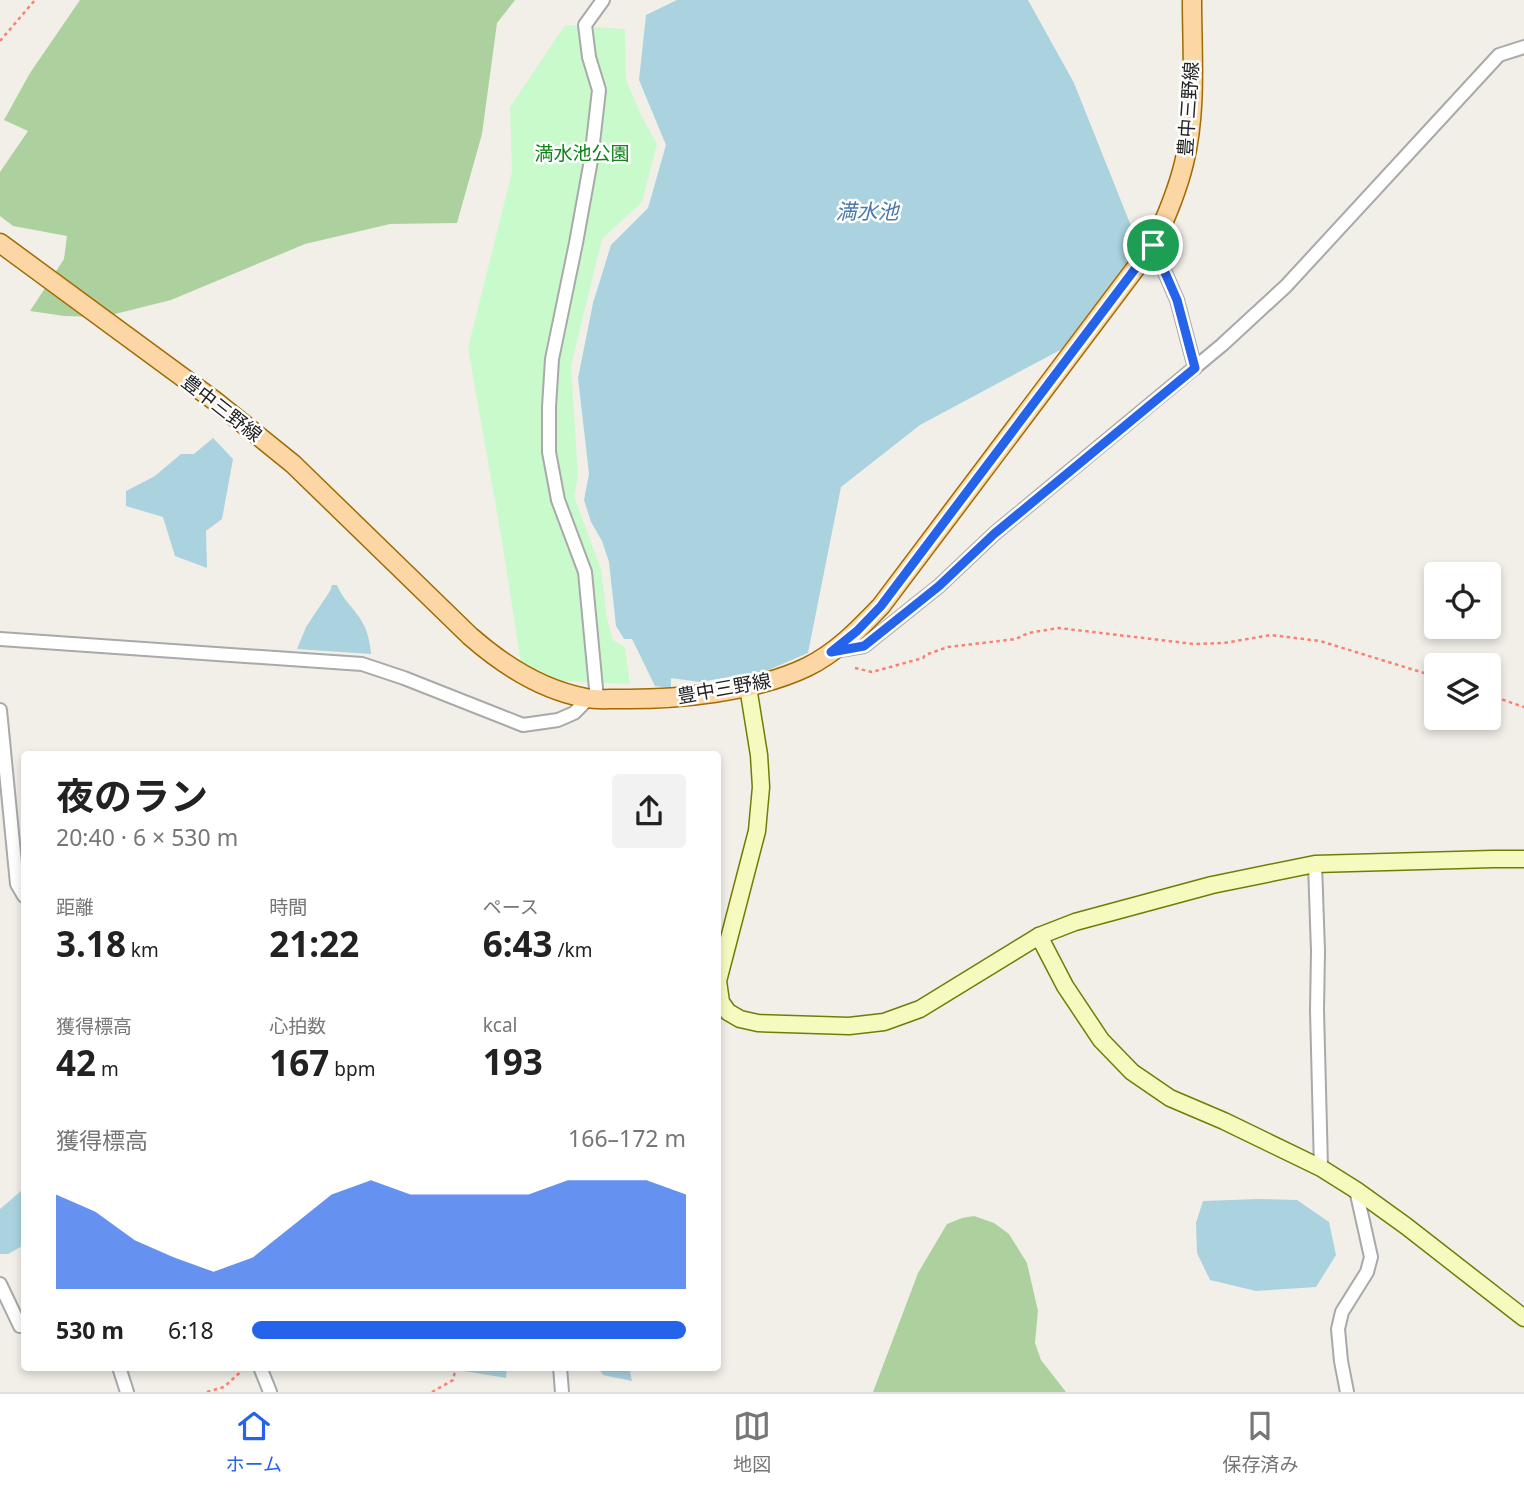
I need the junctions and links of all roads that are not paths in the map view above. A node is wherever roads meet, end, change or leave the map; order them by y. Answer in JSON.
{"nodes":[{"id":1,"x":603,"y":0,"type":"edge"},
{"id":2,"x":1192,"y":0,"type":"edge"},
{"id":3,"x":1524,"y":47,"type":"edge"},
{"id":4,"x":0,"y":243,"type":"edge"},
{"id":5,"x":1153,"y":245,"type":"junction"},
{"id":6,"x":1195,"y":368,"type":"junction"},
{"id":7,"x":0,"y":639,"type":"edge"},
{"id":8,"x":831,"y":652,"type":"junction"},
{"id":9,"x":748,"y":687,"type":"junction"},
{"id":10,"x":592,"y":699,"type":"junction"},
{"id":11,"x":0,"y":710,"type":"edge"},
{"id":12,"x":1524,"y":859,"type":"edge"},
{"id":13,"x":1315,"y":864,"type":"junction"},
{"id":14,"x":21,"y":891,"type":"edge"},
{"id":15,"x":1039,"y":936,"type":"junction"},
{"id":16,"x":721,"y":969,"type":"edge"},
{"id":17,"x":721,"y":1006,"type":"edge"},
{"id":18,"x":1321,"y":1168,"type":"junction"},
{"id":19,"x":1356,"y":1190,"type":"junction"},
{"id":20,"x":0,"y":1284,"type":"edge"},
{"id":21,"x":1524,"y":1318,"type":"edge"},
{"id":22,"x":21,"y":1326,"type":"edge"},
{"id":23,"x":120,"y":1371,"type":"edge"},
{"id":24,"x":262,"y":1371,"type":"edge"},
{"id":25,"x":560,"y":1371,"type":"edge"},
{"id":26,"x":127,"y":1392,"type":"edge"},
{"id":27,"x":270,"y":1392,"type":"edge"},
{"id":28,"x":562,"y":1392,"type":"edge"},
{"id":29,"x":1347,"y":1392,"type":"edge"}],
"edges":[{"from":1,"to":10,"type":"street"},
{"from":2,"to":5,"type":"main road","name":"豊中三野線"},
{"from":3,"to":6,"type":"street"},
{"from":4,"to":10,"type":"main road","name":"豊中三野線"},
{"from":5,"to":6,"type":"street"},
{"from":5,"to":8,"type":"main road","name":"豊中三野線"},
{"from":6,"to":8,"type":"street"},
{"from":7,"to":10,"type":"street"},
{"from":8,"to":9,"type":"main road","name":"豊中三野線"},
{"from":9,"to":10,"type":"main road","name":"豊中三野線"},
{"from":9,"to":16,"type":"street"},
{"from":11,"to":14,"type":"street"},
{"from":12,"to":13,"type":"street"},
{"from":13,"to":15,"type":"street"},
{"from":13,"to":18,"type":"street"},
{"from":15,"to":17,"type":"street"},
{"from":15,"to":18,"type":"street"},
{"from":18,"to":19,"type":"street"},
{"from":19,"to":21,"type":"street"},
{"from":19,"to":29,"type":"street"},
{"from":20,"to":22,"type":"street"},
{"from":23,"to":26,"type":"street"},
{"from":24,"to":27,"type":"street"},
{"from":25,"to":28,"type":"street"}]}
